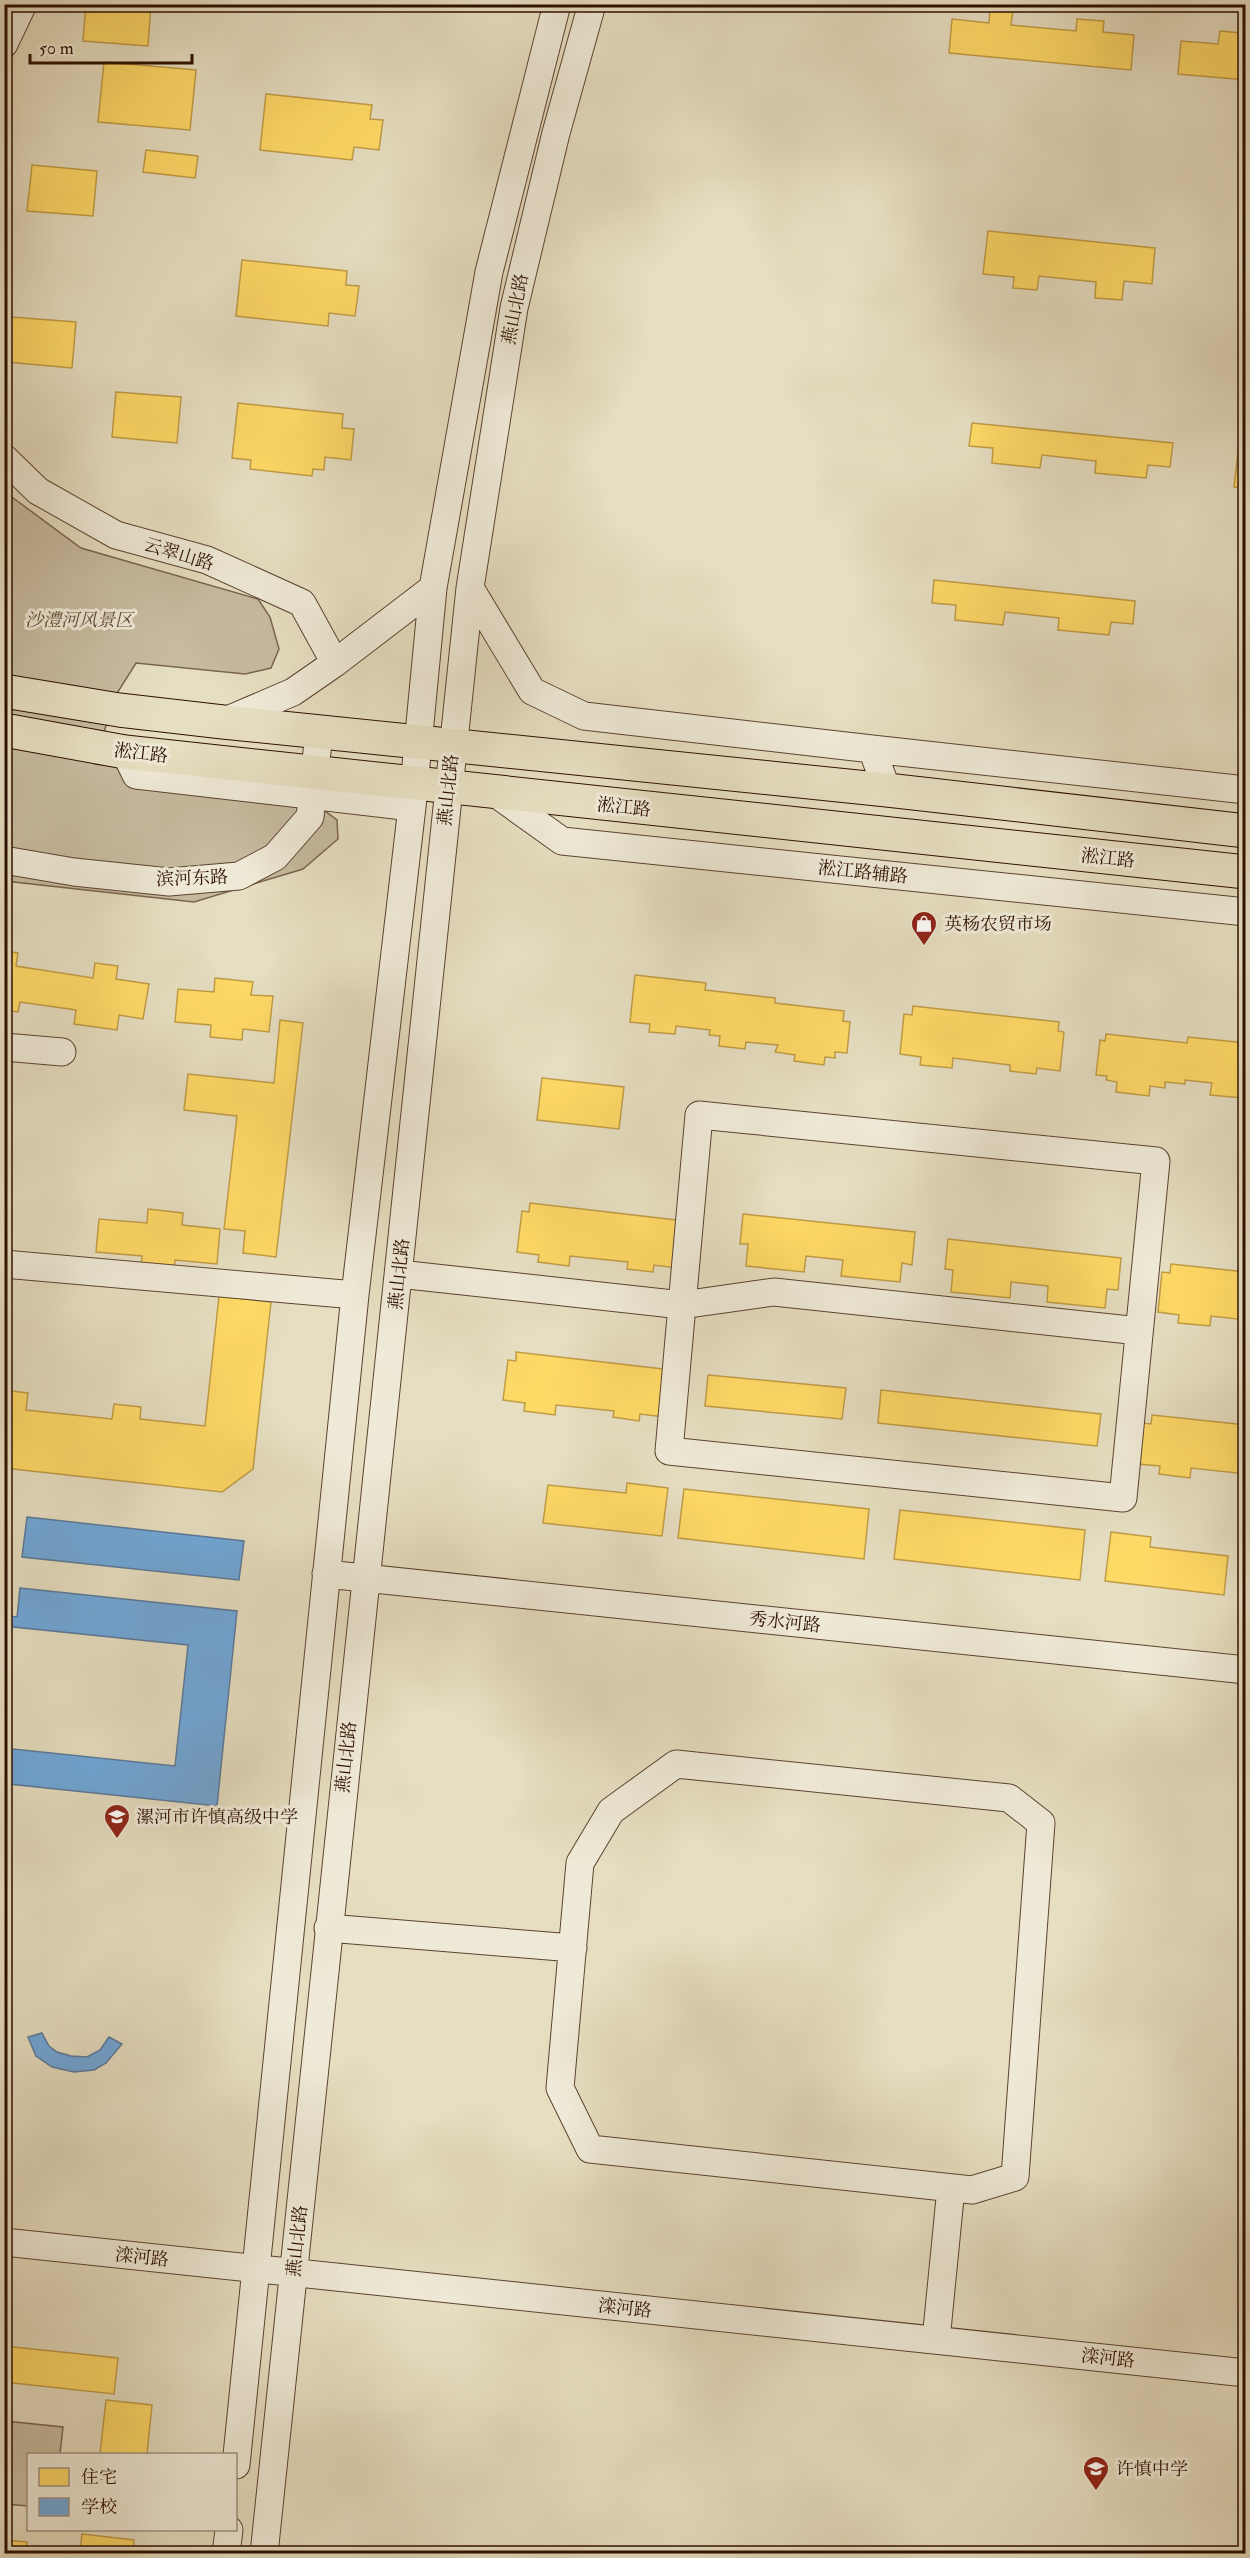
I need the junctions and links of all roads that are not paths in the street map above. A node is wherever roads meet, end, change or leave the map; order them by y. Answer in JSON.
{"nodes":[{"id":1,"x":22,"y":4,"type":"edge"},
{"id":2,"x":557,"y":4,"type":"edge"},
{"id":3,"x":592,"y":4,"type":"edge"},
{"id":4,"x":4,"y":44,"type":"edge"},
{"id":5,"x":4,"y":458,"type":"edge"},
{"id":6,"x":433,"y":588,"type":"junction"},
{"id":7,"x":470,"y":588,"type":"junction"},
{"id":8,"x":335,"y":663,"type":"junction"},
{"id":9,"x":4,"y":691,"type":"edge"},
{"id":10,"x":223,"y":722,"type":"junction"},
{"id":11,"x":4,"y":730,"type":"edge"},
{"id":12,"x":319,"y":733,"type":"junction"},
{"id":13,"x":419,"y":743,"type":"junction"},
{"id":14,"x":453,"y":746,"type":"junction"},
{"id":15,"x":872,"y":749,"type":"junction"},
{"id":16,"x":314,"y":785,"type":"junction"},
{"id":17,"x":449,"y":787,"type":"junction"},
{"id":18,"x":887,"y":790,"type":"junction"},
{"id":19,"x":1245,"y":790,"type":"edge"},
{"id":20,"x":495,"y":793,"type":"junction"},
{"id":21,"x":413,"y":796,"type":"junction"},
{"id":22,"x":1245,"y":831,"type":"edge"},
{"id":23,"x":4,"y":860,"type":"edge"},
{"id":24,"x":1245,"y":872,"type":"edge"},
{"id":25,"x":1245,"y":912,"type":"edge"},
{"id":26,"x":4,"y":1047,"type":"edge"},
{"id":27,"x":62,"y":1052,"type":"dead end"},
{"id":28,"x":4,"y":1264,"type":"edge"},
{"id":29,"x":399,"y":1274,"type":"junction"},
{"id":30,"x":355,"y":1295,"type":"junction"},
{"id":31,"x":682,"y":1305,"type":"junction"},
{"id":32,"x":1139,"y":1331,"type":"junction"},
{"id":33,"x":326,"y":1574,"type":"junction"},
{"id":34,"x":365,"y":1579,"type":"junction"},
{"id":35,"x":1245,"y":1670,"type":"edge"},
{"id":36,"x":328,"y":1928,"type":"junction"},
{"id":37,"x":573,"y":1948,"type":"junction"},
{"id":38,"x":951,"y":2188,"type":"junction"},
{"id":39,"x":4,"y":2242,"type":"edge"},
{"id":40,"x":256,"y":2269,"type":"junction"},
{"id":41,"x":294,"y":2273,"type":"junction"},
{"id":42,"x":936,"y":2340,"type":"junction"},
{"id":43,"x":1245,"y":2373,"type":"edge"},
{"id":44,"x":237,"y":2455,"type":"edge"},
{"id":45,"x":229,"y":2531,"type":"edge"},
{"id":46,"x":226,"y":2553,"type":"edge"},
{"id":47,"x":264,"y":2553,"type":"edge"}],
"edges":[{"from":1,"to":4,"type":"street"},
{"from":2,"to":6,"type":"street","name":"燕山北路"},
{"from":3,"to":7,"type":"street","name":"燕山北路"},
{"from":5,"to":8,"type":"street","name":"云翠山路"},
{"from":6,"to":8,"type":"street"},
{"from":6,"to":13,"type":"street","name":"燕山北路"},
{"from":7,"to":14,"type":"street","name":"燕山北路"},
{"from":7,"to":15,"type":"street"},
{"from":8,"to":10,"type":"street"},
{"from":9,"to":10,"type":"main road"},
{"from":10,"to":12,"type":"main road"},
{"from":11,"to":16,"type":"main road","name":"淞江路"},
{"from":12,"to":13,"type":"main road"},
{"from":12,"to":16,"type":"street","name":"滨河东路"},
{"from":13,"to":14,"type":"main road"},
{"from":13,"to":21,"type":"street","name":"燕山北路"},
{"from":14,"to":17,"type":"street","name":"燕山北路"},
{"from":14,"to":18,"type":"main road"},
{"from":15,"to":18,"type":"street"},
{"from":15,"to":19,"type":"street"},
{"from":16,"to":21,"type":"main road","name":"淞江路"},
{"from":16,"to":23,"type":"street","name":"滨河东路"},
{"from":17,"to":20,"type":"main road","name":"淞江路"},
{"from":17,"to":21,"type":"main road","name":"淞江路"},
{"from":17,"to":29,"type":"street","name":"燕山北路"},
{"from":18,"to":22,"type":"main road"},
{"from":20,"to":24,"type":"main road","name":"淞江路"},
{"from":20,"to":25,"type":"street","name":"淞江路辅路"},
{"from":21,"to":30,"type":"street","name":"燕山北路"},
{"from":26,"to":27,"type":"street"},
{"from":28,"to":30,"type":"street"},
{"from":29,"to":31,"type":"street"},
{"from":29,"to":34,"type":"street","name":"燕山北路"},
{"from":30,"to":33,"type":"street","name":"燕山北路"},
{"from":31,"to":32,"type":"street"},
{"from":31,"to":32,"type":"street"},
{"from":31,"to":32,"type":"street"},
{"from":33,"to":34,"type":"street","name":"秀水河路"},
{"from":33,"to":40,"type":"street","name":"燕山北路"},
{"from":34,"to":35,"type":"street","name":"秀水河路"},
{"from":34,"to":36,"type":"street","name":"燕山北路"},
{"from":36,"to":37,"type":"street"},
{"from":36,"to":41,"type":"street","name":"燕山北路"},
{"from":37,"to":38,"type":"street"},
{"from":37,"to":38,"type":"street"},
{"from":38,"to":42,"type":"street"},
{"from":39,"to":40,"type":"street","name":"滦河路"},
{"from":40,"to":41,"type":"street","name":"滦河路"},
{"from":40,"to":44,"type":"street","name":"燕山北路"},
{"from":41,"to":42,"type":"street","name":"滦河路"},
{"from":41,"to":47,"type":"street","name":"燕山北路"},
{"from":42,"to":43,"type":"street","name":"滦河路"},
{"from":45,"to":46,"type":"street"}]}
